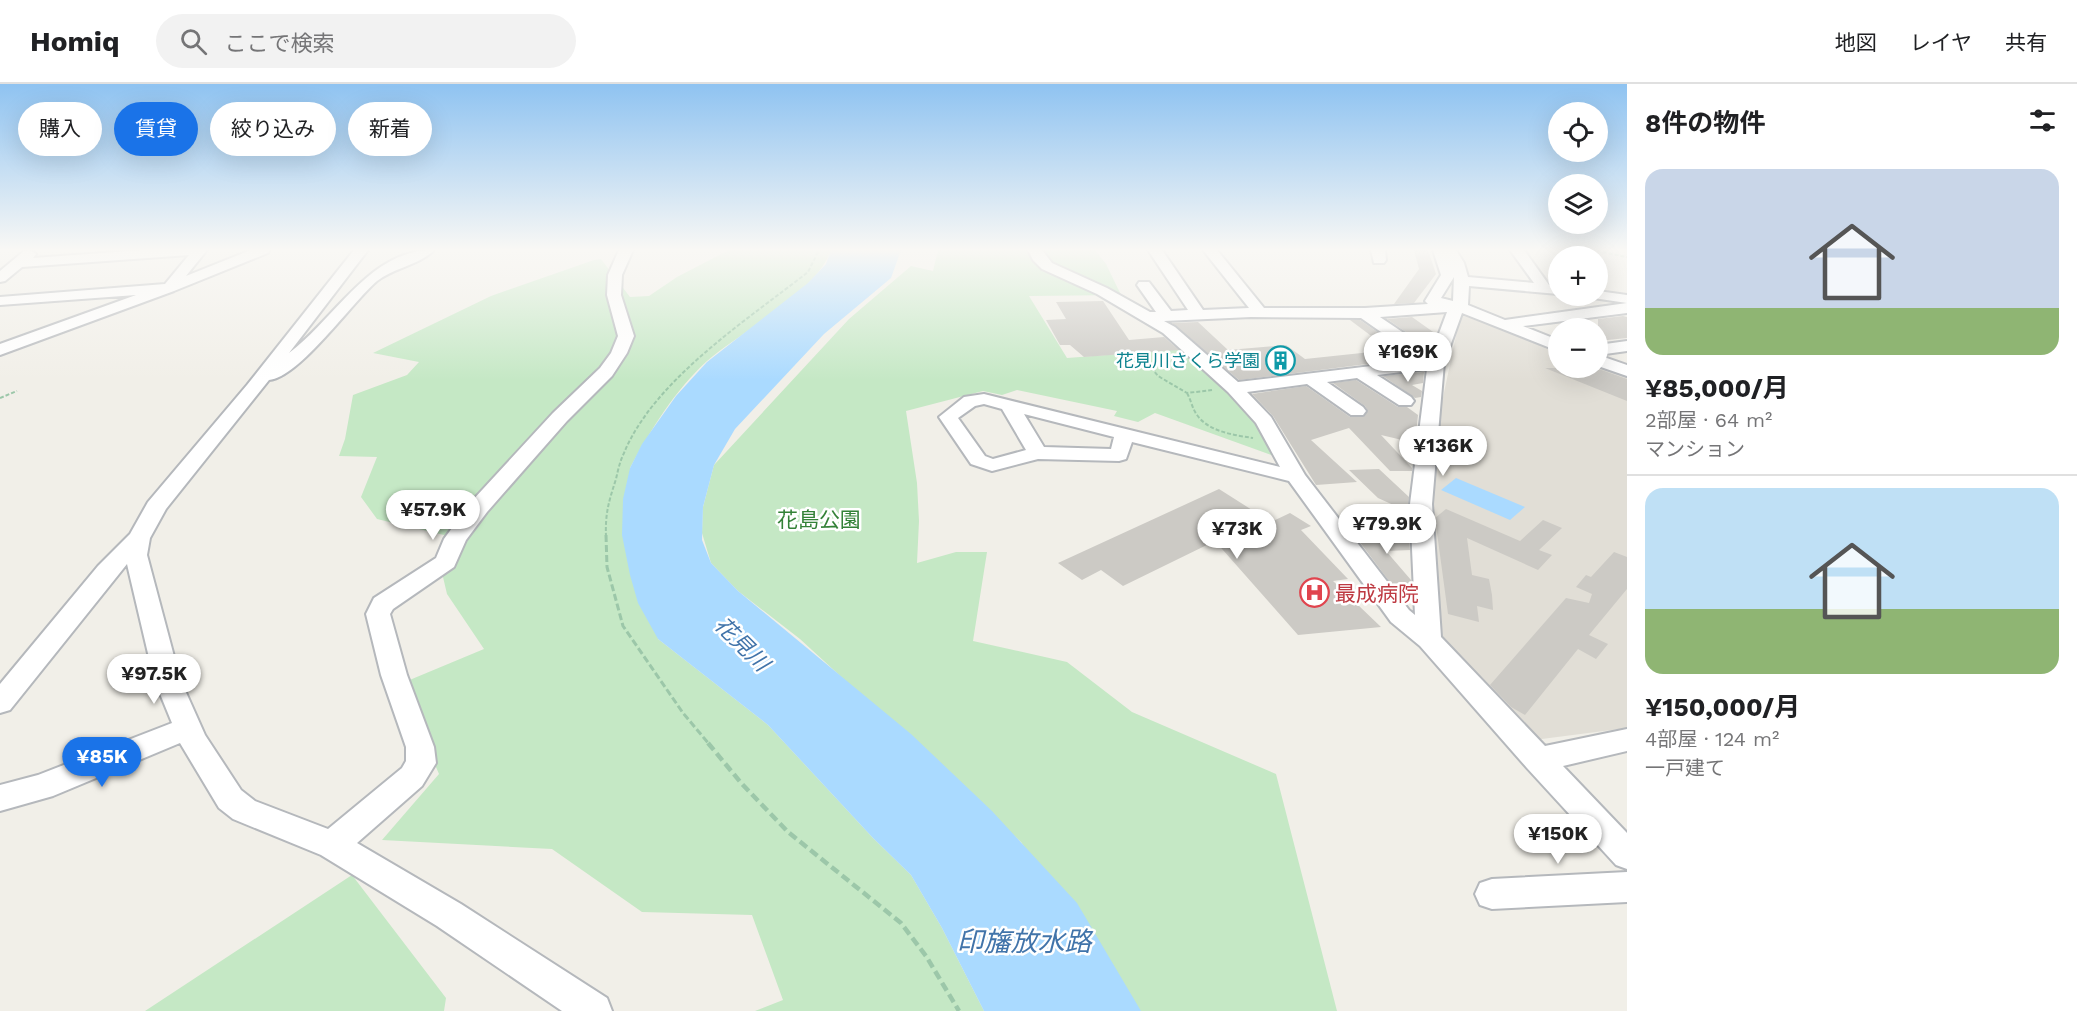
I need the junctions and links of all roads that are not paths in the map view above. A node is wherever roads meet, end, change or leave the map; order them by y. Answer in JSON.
{"nodes":[{"id":1,"x":101,"y":293,"type":"edge"},
{"id":2,"x":155,"y":293,"type":"edge"},
{"id":3,"x":327,"y":293,"type":"edge"},
{"id":4,"x":358,"y":293,"type":"edge"},
{"id":5,"x":614,"y":293,"type":"edge"},
{"id":6,"x":1107,"y":293,"type":"edge"},
{"id":7,"x":1148,"y":293,"type":"edge"},
{"id":8,"x":1184,"y":293,"type":"edge"},
{"id":9,"x":1245,"y":293,"type":"edge"},
{"id":10,"x":1437,"y":293,"type":"edge"},
{"id":11,"x":1459,"y":293,"type":"edge"},
{"id":12,"x":1608,"y":294,"type":"edge"},
{"id":13,"x":1627,"y":299,"type":"edge"},
{"id":14,"x":0,"y":301,"type":"edge"},
{"id":15,"x":1627,"y":308,"type":"edge"},
{"id":16,"x":1260,"y":312,"type":"junction"},
{"id":17,"x":1365,"y":313,"type":"junction"},
{"id":18,"x":1455,"y":314,"type":"junction"},
{"id":19,"x":1199,"y":315,"type":"junction"},
{"id":20,"x":1158,"y":317,"type":"junction"},
{"id":21,"x":1503,"y":324,"type":"junction"},
{"id":22,"x":1407,"y":326,"type":"dead end"},
{"id":23,"x":1428,"y":326,"type":"dead end"},
{"id":24,"x":1385,"y":327,"type":"junction"},
{"id":25,"x":1548,"y":342,"type":"edge"},
{"id":26,"x":1627,"y":346,"type":"edge"},
{"id":27,"x":1608,"y":349,"type":"edge"},
{"id":28,"x":0,"y":350,"type":"edge"},
{"id":29,"x":1436,"y":363,"type":"junction"},
{"id":30,"x":1608,"y":364,"type":"edge"},
{"id":31,"x":1358,"y":371,"type":"junction"},
{"id":32,"x":1627,"y":371,"type":"edge"},
{"id":33,"x":1310,"y":378,"type":"junction"},
{"id":34,"x":257,"y":384,"type":"junction"},
{"id":35,"x":1234,"y":388,"type":"junction"},
{"id":36,"x":1405,"y":401,"type":"dead end"},
{"id":37,"x":1009,"y":405,"type":"junction"},
{"id":38,"x":1358,"y":411,"type":"dead end"},
{"id":39,"x":1124,"y":435,"type":"junction"},
{"id":40,"x":1038,"y":453,"type":"junction"},
{"id":41,"x":1296,"y":477,"type":"junction"},
{"id":42,"x":139,"y":538,"type":"junction"},
{"id":43,"x":1429,"y":640,"type":"junction"},
{"id":44,"x":4,"y":692,"type":"edge"},
{"id":45,"x":188,"y":728,"type":"junction"},
{"id":46,"x":1627,"y":741,"type":"edge"},
{"id":47,"x":1537,"y":760,"type":"junction"},
{"id":48,"x":0,"y":798,"type":"edge"},
{"id":49,"x":332,"y":845,"type":"junction"},
{"id":50,"x":1627,"y":855,"type":"edge"},
{"id":51,"x":1627,"y":887,"type":"edge"},
{"id":52,"x":1492,"y":894,"type":"dead end"},
{"id":53,"x":594,"y":1011,"type":"edge"}],
"edges":[{"from":1,"to":14,"type":"street"},
{"from":2,"to":28,"type":"street"},
{"from":3,"to":34,"type":"street"},
{"from":4,"to":34,"type":"street"},
{"from":5,"to":49,"type":"street"},
{"from":6,"to":20,"type":"street"},
{"from":7,"to":20,"type":"street"},
{"from":8,"to":19,"type":"street"},
{"from":9,"to":16,"type":"street"},
{"from":10,"to":18,"type":"street"},
{"from":11,"to":18,"type":"street"},
{"from":12,"to":13,"type":"street"},
{"from":15,"to":21,"type":"street"},
{"from":16,"to":17,"type":"street"},
{"from":16,"to":19,"type":"street"},
{"from":17,"to":18,"type":"street"},
{"from":17,"to":24,"type":"street"},
{"from":18,"to":21,"type":"street"},
{"from":18,"to":23,"type":"street"},
{"from":18,"to":29,"type":"street"},
{"from":19,"to":20,"type":"street"},
{"from":20,"to":35,"type":"street"},
{"from":21,"to":25,"type":"street"},
{"from":22,"to":24,"type":"street"},
{"from":24,"to":29,"type":"street"},
{"from":26,"to":27,"type":"street"},
{"from":29,"to":31,"type":"street"},
{"from":29,"to":43,"type":"street"},
{"from":30,"to":32,"type":"street"},
{"from":31,"to":33,"type":"street"},
{"from":31,"to":36,"type":"street"},
{"from":33,"to":35,"type":"street"},
{"from":33,"to":38,"type":"street"},
{"from":34,"to":42,"type":"street"},
{"from":35,"to":41,"type":"street"},
{"from":37,"to":39,"type":"street"},
{"from":37,"to":40,"type":"street"},
{"from":37,"to":40,"type":"street"},
{"from":39,"to":40,"type":"street"},
{"from":39,"to":41,"type":"street"},
{"from":41,"to":43,"type":"street"},
{"from":42,"to":44,"type":"street"},
{"from":42,"to":45,"type":"street"},
{"from":43,"to":47,"type":"street"},
{"from":45,"to":48,"type":"street"},
{"from":45,"to":49,"type":"street"},
{"from":46,"to":47,"type":"street"},
{"from":47,"to":50,"type":"street"},
{"from":49,"to":53,"type":"street"},
{"from":51,"to":52,"type":"street"}]}
